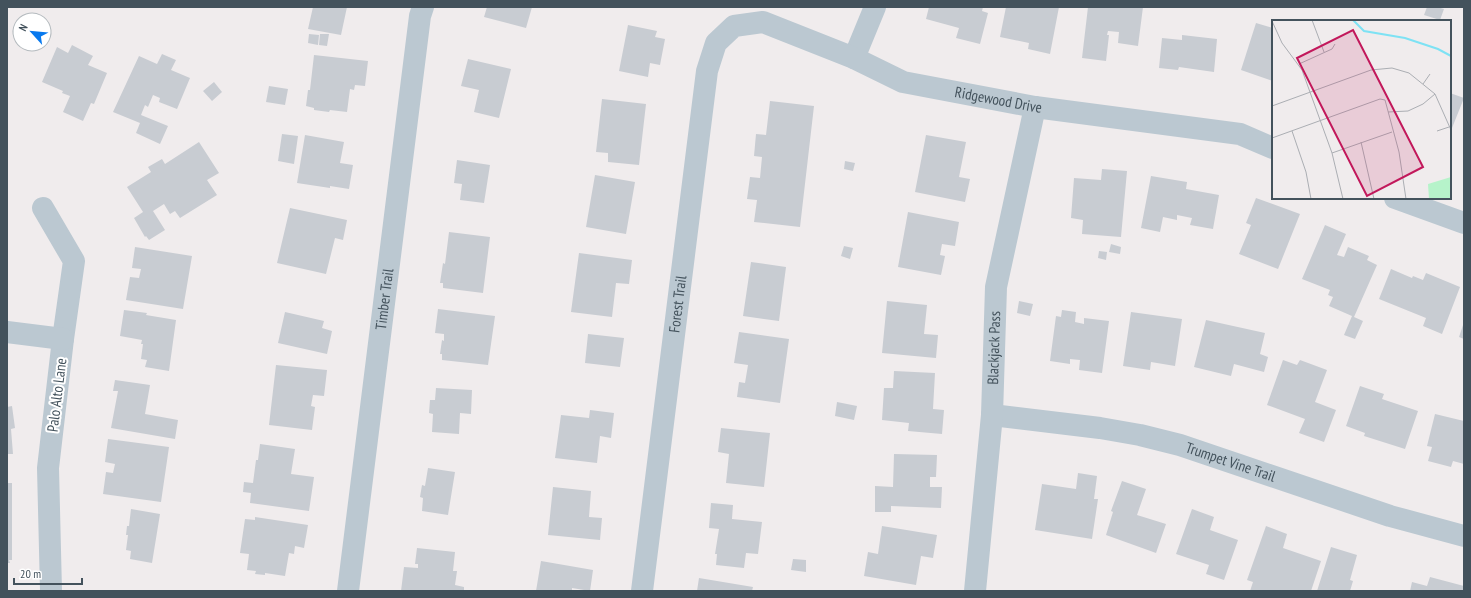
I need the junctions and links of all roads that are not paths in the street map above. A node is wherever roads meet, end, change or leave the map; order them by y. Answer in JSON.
{"nodes":[{"id":1,"x":423,"y":7,"type":"edge"},
{"id":2,"x":875,"y":7,"type":"edge"},
{"id":3,"x":734,"y":26,"type":"joint"},
{"id":4,"x":854,"y":58,"type":"junction"},
{"id":5,"x":1035,"y":107,"type":"junction"},
{"id":6,"x":1272,"y":148,"type":"edge"},
{"id":7,"x":1398,"y":199,"type":"edge"},
{"id":8,"x":43,"y":208,"type":"dead end"},
{"id":9,"x":1464,"y":223,"type":"edge"},
{"id":10,"x":7,"y":332,"type":"edge"},
{"id":11,"x":63,"y":339,"type":"junction"},
{"id":12,"x":992,"y":415,"type":"junction"},
{"id":13,"x":1464,"y":536,"type":"edge"},
{"id":14,"x":51,"y":591,"type":"edge"},
{"id":15,"x":348,"y":591,"type":"edge"},
{"id":16,"x":642,"y":591,"type":"edge"},
{"id":17,"x":975,"y":591,"type":"edge"}],
"edges":[{"from":1,"to":15,"type":"street","name":"Timber Trail"},
{"from":2,"to":4,"type":"street"},
{"from":3,"to":4,"type":"street","name":"Ridgewood Drive"},
{"from":3,"to":16,"type":"street","name":"Forest Trail"},
{"from":4,"to":5,"type":"street","name":"Ridgewood Drive"},
{"from":5,"to":6,"type":"street","name":"Ridgewood Drive"},
{"from":5,"to":12,"type":"street","name":"Blackjack Pass"},
{"from":7,"to":9,"type":"street"},
{"from":8,"to":11,"type":"street","name":"Palo Alto Lane"},
{"from":10,"to":11,"type":"street"},
{"from":11,"to":14,"type":"street","name":"Palo Alto Lane"},
{"from":12,"to":13,"type":"street","name":"Trumpet Vine Trail"},
{"from":12,"to":17,"type":"street","name":"Blackjack Pass"}]}
